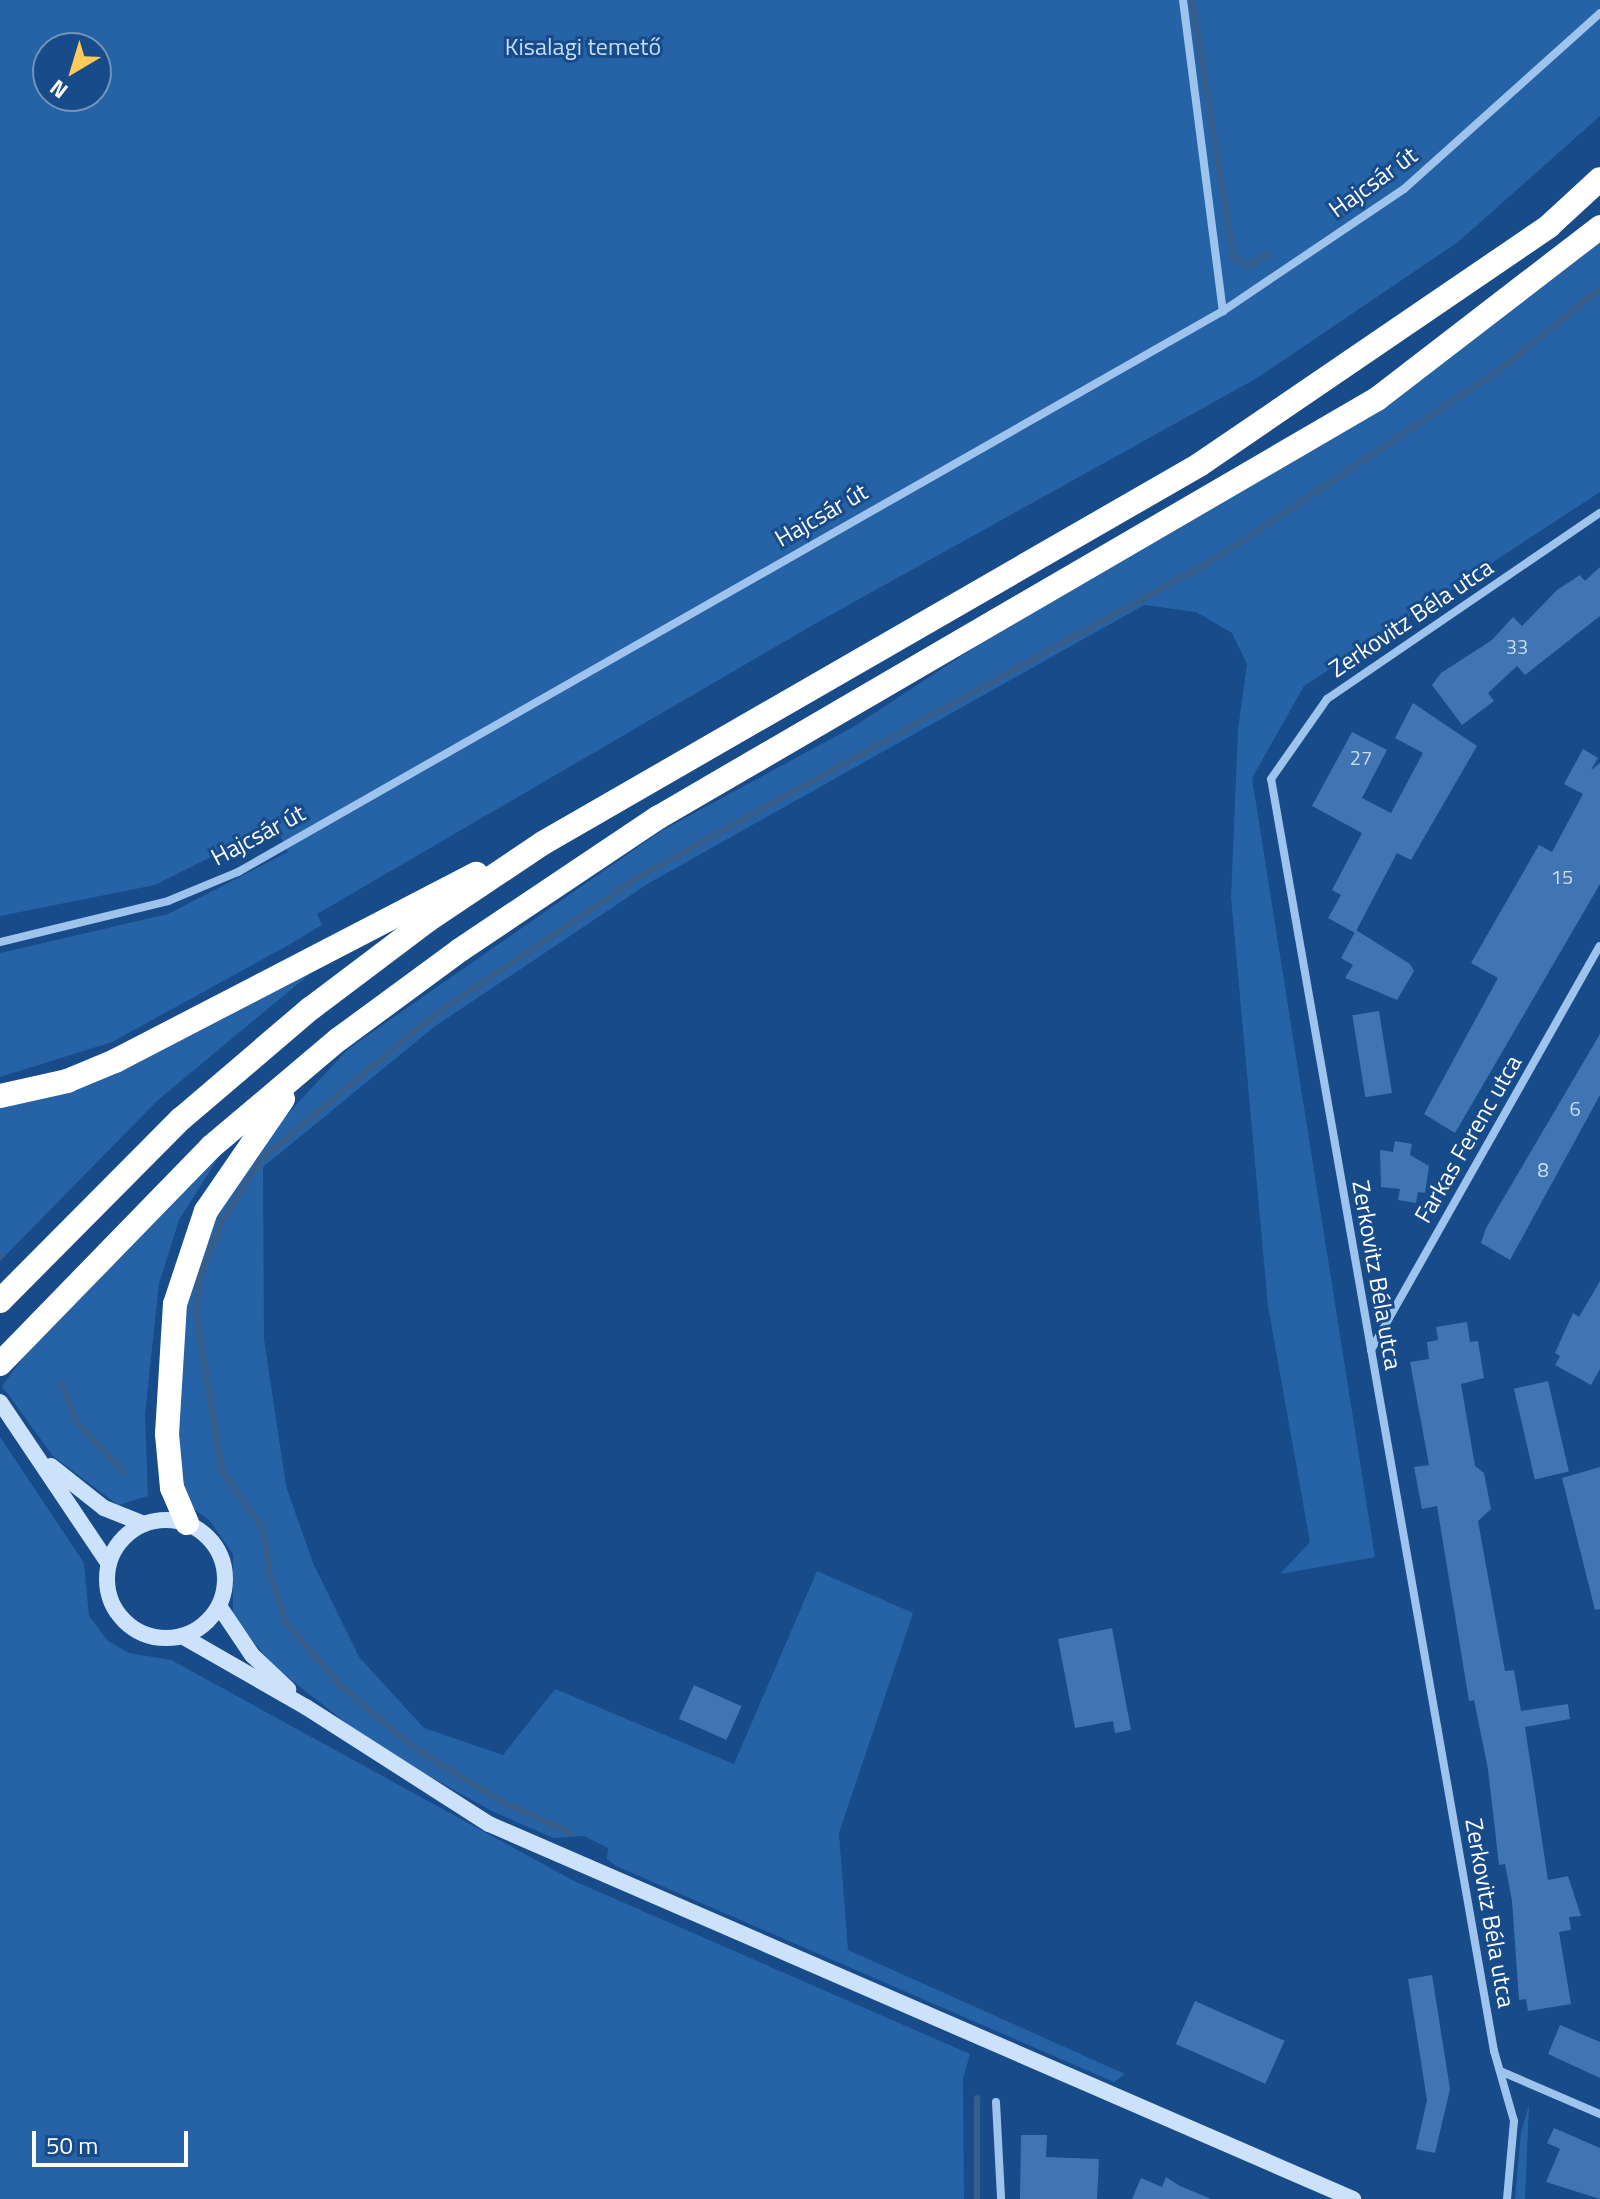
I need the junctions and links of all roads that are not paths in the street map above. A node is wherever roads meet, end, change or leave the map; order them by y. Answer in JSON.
{"nodes":[{"id":1,"x":1183,"y":0,"type":"edge"},
{"id":2,"x":1600,"y":13,"type":"edge"},
{"id":3,"x":1600,"y":179,"type":"edge"},
{"id":4,"x":1600,"y":227,"type":"edge"},
{"id":5,"x":1223,"y":311,"type":"junction"},
{"id":6,"x":1600,"y":513,"type":"edge"},
{"id":7,"x":543,"y":843,"type":"junction"},
{"id":8,"x":0,"y":942,"type":"edge"},
{"id":9,"x":1600,"y":946,"type":"edge"},
{"id":10,"x":311,"y":1062,"type":"junction"},
{"id":11,"x":0,"y":1096,"type":"edge"},
{"id":12,"x":0,"y":1301,"type":"edge"},
{"id":13,"x":1370,"y":1351,"type":"junction"},
{"id":14,"x":0,"y":1364,"type":"edge"},
{"id":15,"x":3,"y":1407,"type":"edge"},
{"id":16,"x":40,"y":1457,"type":"junction"},
{"id":17,"x":187,"y":1523,"type":"junction"},
{"id":18,"x":144,"y":1524,"type":"junction"},
{"id":19,"x":109,"y":1564,"type":"junction"},
{"id":20,"x":219,"y":1606,"type":"junction"},
{"id":21,"x":182,"y":1636,"type":"junction"},
{"id":22,"x":306,"y":1707,"type":"junction"},
{"id":23,"x":1500,"y":2071,"type":"junction"},
{"id":24,"x":996,"y":2102,"type":"dead end"},
{"id":25,"x":1600,"y":2114,"type":"edge"},
{"id":26,"x":1001,"y":2199,"type":"edge"},
{"id":27,"x":1353,"y":2199,"type":"edge"},
{"id":28,"x":1507,"y":2199,"type":"edge"}],
"edges":[{"from":1,"to":5,"type":"street"},
{"from":2,"to":5,"type":"street","name":"Hajcsár út"},
{"from":3,"to":7,"type":"highway"},
{"from":4,"to":10,"type":"highway"},
{"from":5,"to":8,"type":"street","name":"Hajcsár út"},
{"from":6,"to":13,"type":"street","name":"Zerkovitz Béla utca"},
{"from":7,"to":11,"type":"highway"},
{"from":7,"to":12,"type":"highway"},
{"from":9,"to":13,"type":"street","name":"Farkas Ferenc utca"},
{"from":10,"to":14,"type":"highway"},
{"from":10,"to":17,"type":"highway"},
{"from":13,"to":23,"type":"street","name":"Zerkovitz Béla utca"},
{"from":15,"to":16,"type":"street"},
{"from":16,"to":18,"type":"street"},
{"from":16,"to":19,"type":"street"},
{"from":17,"to":18,"type":"street"},
{"from":17,"to":20,"type":"street"},
{"from":18,"to":19,"type":"street"},
{"from":19,"to":21,"type":"street"},
{"from":20,"to":21,"type":"street"},
{"from":20,"to":22,"type":"street"},
{"from":21,"to":22,"type":"street"},
{"from":22,"to":27,"type":"street"},
{"from":23,"to":25,"type":"street"},
{"from":23,"to":28,"type":"street","name":"Zerkovitz Béla utca"},
{"from":24,"to":26,"type":"street"}]}
